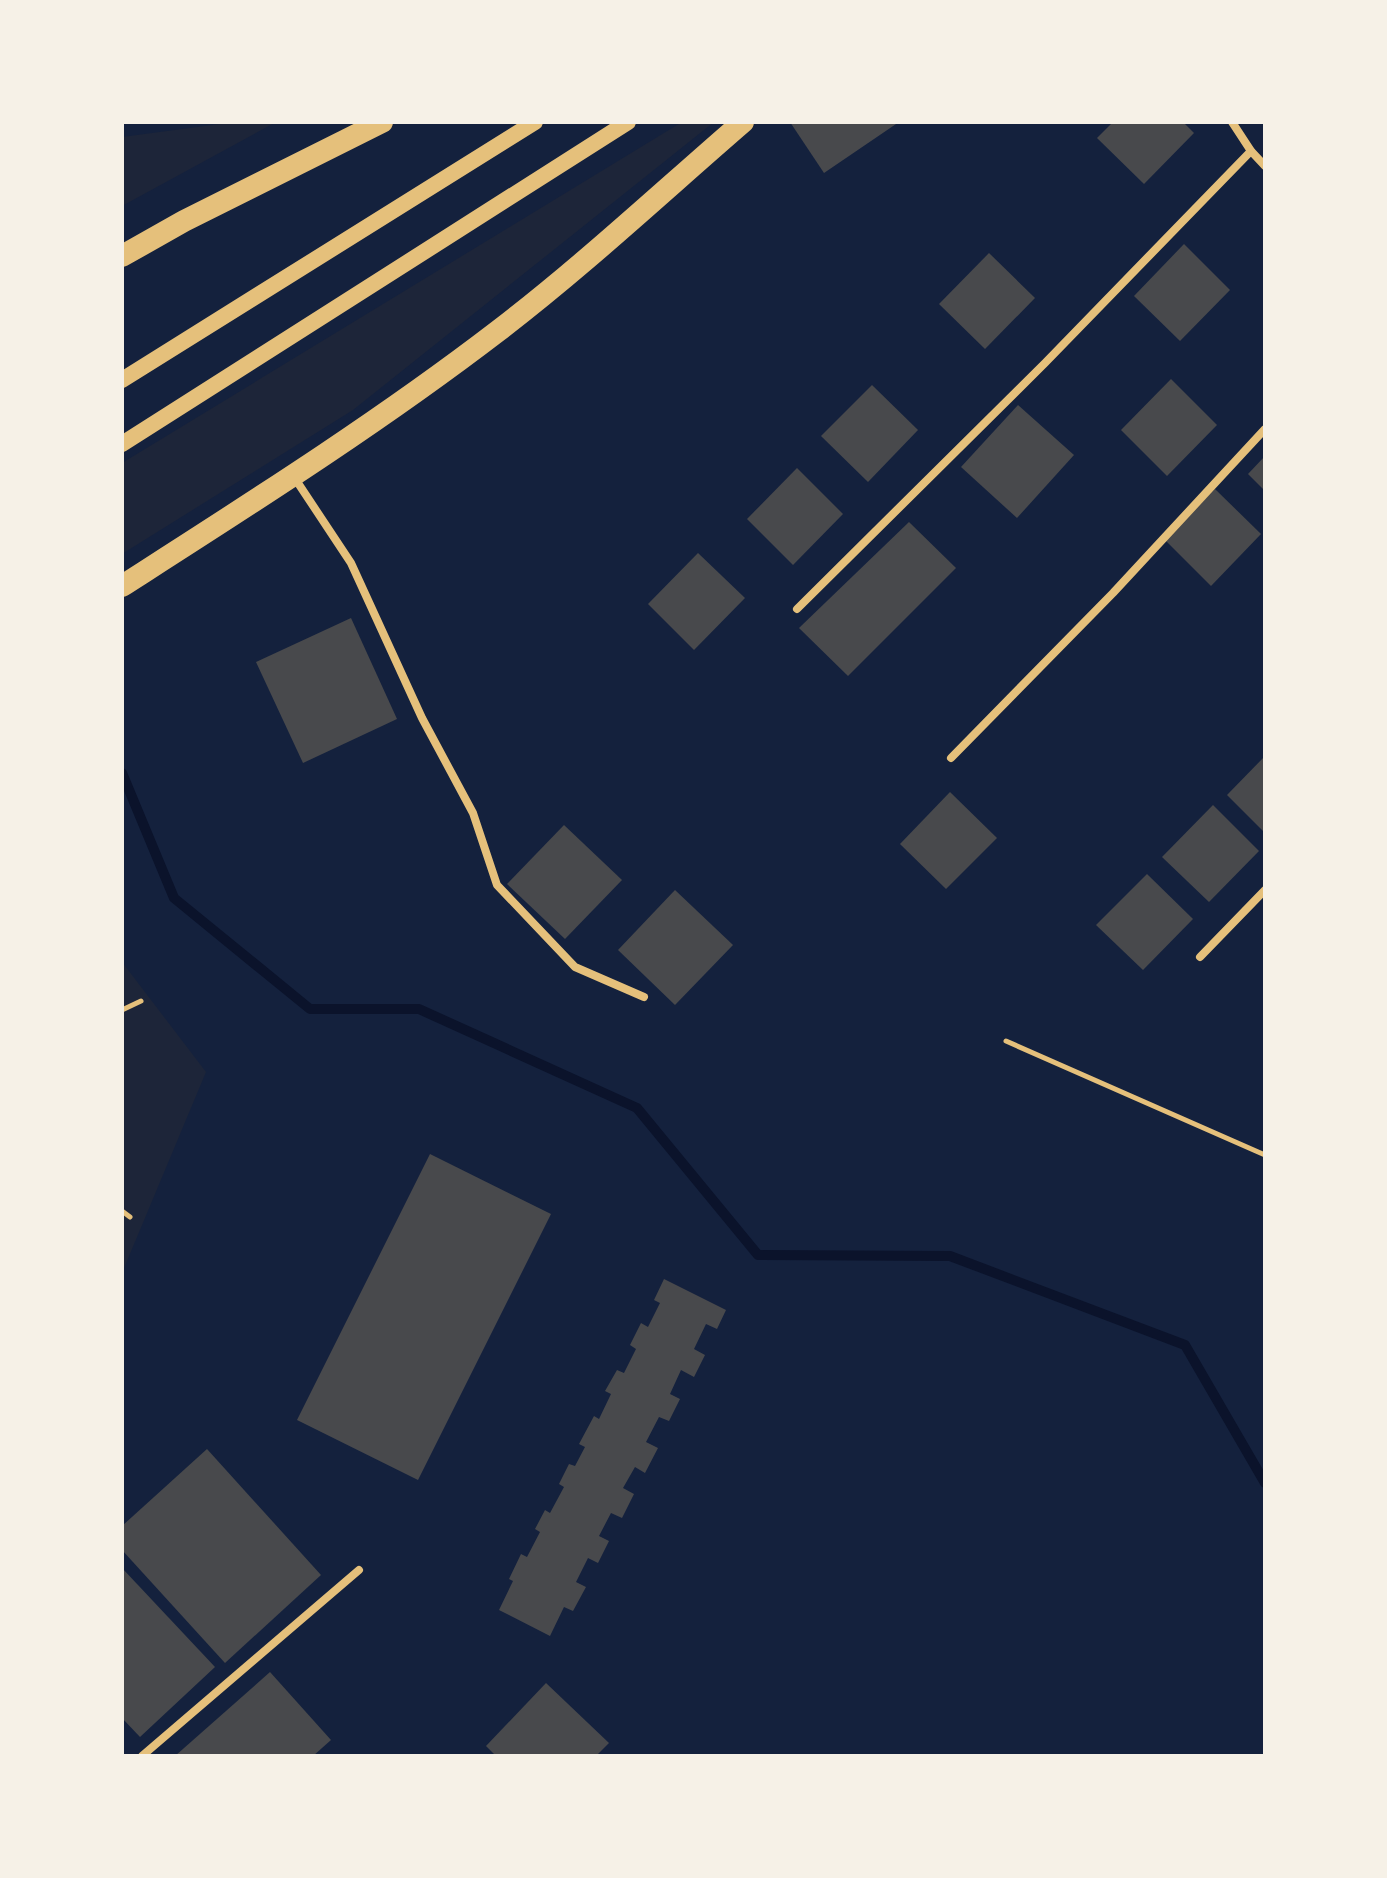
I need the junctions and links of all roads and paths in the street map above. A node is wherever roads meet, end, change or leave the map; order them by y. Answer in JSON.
{"nodes":[{"id":1,"x":382,"y":122,"type":"edge"},
{"id":2,"x":535,"y":122,"type":"edge"},
{"id":3,"x":628,"y":122,"type":"edge"},
{"id":4,"x":743,"y":122,"type":"edge"},
{"id":5,"x":1232,"y":122,"type":"edge"},
{"id":6,"x":1251,"y":151,"type":"junction"},
{"id":7,"x":1265,"y":166,"type":"edge"},
{"id":8,"x":122,"y":256,"type":"edge"},
{"id":9,"x":122,"y":380,"type":"edge"},
{"id":10,"x":1265,"y":429,"type":"edge"},
{"id":11,"x":122,"y":444,"type":"edge"},
{"id":12,"x":294,"y":476,"type":"junction"},
{"id":13,"x":122,"y":586,"type":"edge"},
{"id":14,"x":797,"y":609,"type":"dead end"},
{"id":15,"x":951,"y":758,"type":"dead end"},
{"id":16,"x":1265,"y":890,"type":"edge"},
{"id":17,"x":1200,"y":957,"type":"dead end"},
{"id":18,"x":644,"y":997,"type":"dead end"},
{"id":19,"x":141,"y":1001,"type":"dead end"},
{"id":20,"x":122,"y":1010,"type":"edge"},
{"id":21,"x":1006,"y":1041,"type":"dead end"},
{"id":22,"x":1265,"y":1155,"type":"edge"},
{"id":23,"x":122,"y":1211,"type":"edge"},
{"id":24,"x":130,"y":1217,"type":"dead end"},
{"id":25,"x":359,"y":1570,"type":"dead end"},
{"id":26,"x":142,"y":1756,"type":"edge"}],
"edges":[{"from":1,"to":8,"type":"highway"},
{"from":2,"to":9,"type":"main road"},
{"from":3,"to":11,"type":"main road"},
{"from":4,"to":12,"type":"highway"},
{"from":5,"to":6,"type":"street"},
{"from":6,"to":7,"type":"street"},
{"from":6,"to":14,"type":"street"},
{"from":10,"to":15,"type":"street"},
{"from":12,"to":13,"type":"highway"},
{"from":12,"to":18,"type":"street"},
{"from":16,"to":17,"type":"street"},
{"from":19,"to":20,"type":"path"},
{"from":21,"to":22,"type":"path"},
{"from":23,"to":24,"type":"path"},
{"from":25,"to":26,"type":"street"}]}
